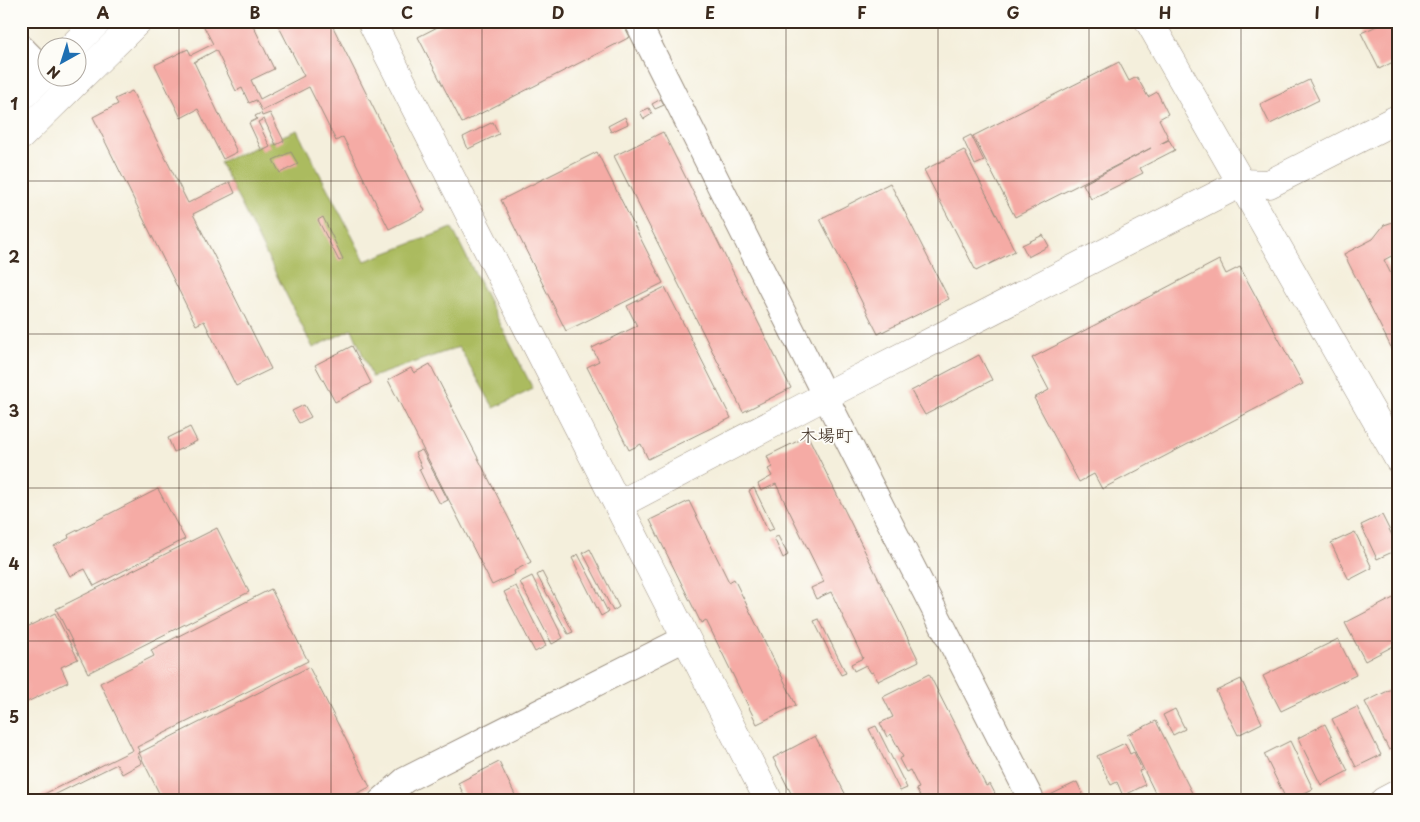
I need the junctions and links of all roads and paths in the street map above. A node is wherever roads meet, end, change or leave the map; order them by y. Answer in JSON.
{"nodes":[{"id":1,"x":98,"y":21,"type":"edge"},
{"id":2,"x":138,"y":21,"type":"edge"},
{"id":3,"x":371,"y":21,"type":"edge"},
{"id":4,"x":637,"y":21,"type":"edge"},
{"id":5,"x":1149,"y":21,"type":"edge"},
{"id":6,"x":81,"y":38,"type":"edge"},
{"id":7,"x":21,"y":46,"type":"edge"},
{"id":8,"x":38,"y":62,"type":"edge"},
{"id":9,"x":38,"y":80,"type":"edge"},
{"id":10,"x":21,"y":97,"type":"edge"},
{"id":11,"x":1399,"y":118,"type":"edge"},
{"id":12,"x":21,"y":136,"type":"edge"},
{"id":13,"x":1241,"y":183,"type":"junction"},
{"id":14,"x":825,"y":396,"type":"junction"},
{"id":15,"x":1399,"y":460,"type":"edge"},
{"id":16,"x":618,"y":505,"type":"junction"},
{"id":17,"x":686,"y":638,"type":"junction"},
{"id":18,"x":1399,"y":793,"type":"edge"},
{"id":19,"x":381,"y":801,"type":"edge"},
{"id":20,"x":769,"y":801,"type":"edge"},
{"id":21,"x":1032,"y":801,"type":"edge"},
{"id":22,"x":1384,"y":801,"type":"edge"}],
"edges":[{"from":1,"to":6,"type":"street"},
{"from":2,"to":12,"type":"street"},
{"from":3,"to":16,"type":"street"},
{"from":4,"to":14,"type":"street"},
{"from":5,"to":13,"type":"street"},
{"from":7,"to":8,"type":"street"},
{"from":9,"to":10,"type":"street"},
{"from":11,"to":13,"type":"street"},
{"from":13,"to":14,"type":"street"},
{"from":13,"to":15,"type":"street"},
{"from":14,"to":16,"type":"street"},
{"from":14,"to":21,"type":"street"},
{"from":16,"to":17,"type":"street"},
{"from":17,"to":19,"type":"street"},
{"from":17,"to":20,"type":"street"},
{"from":18,"to":22,"type":"street"}]}
